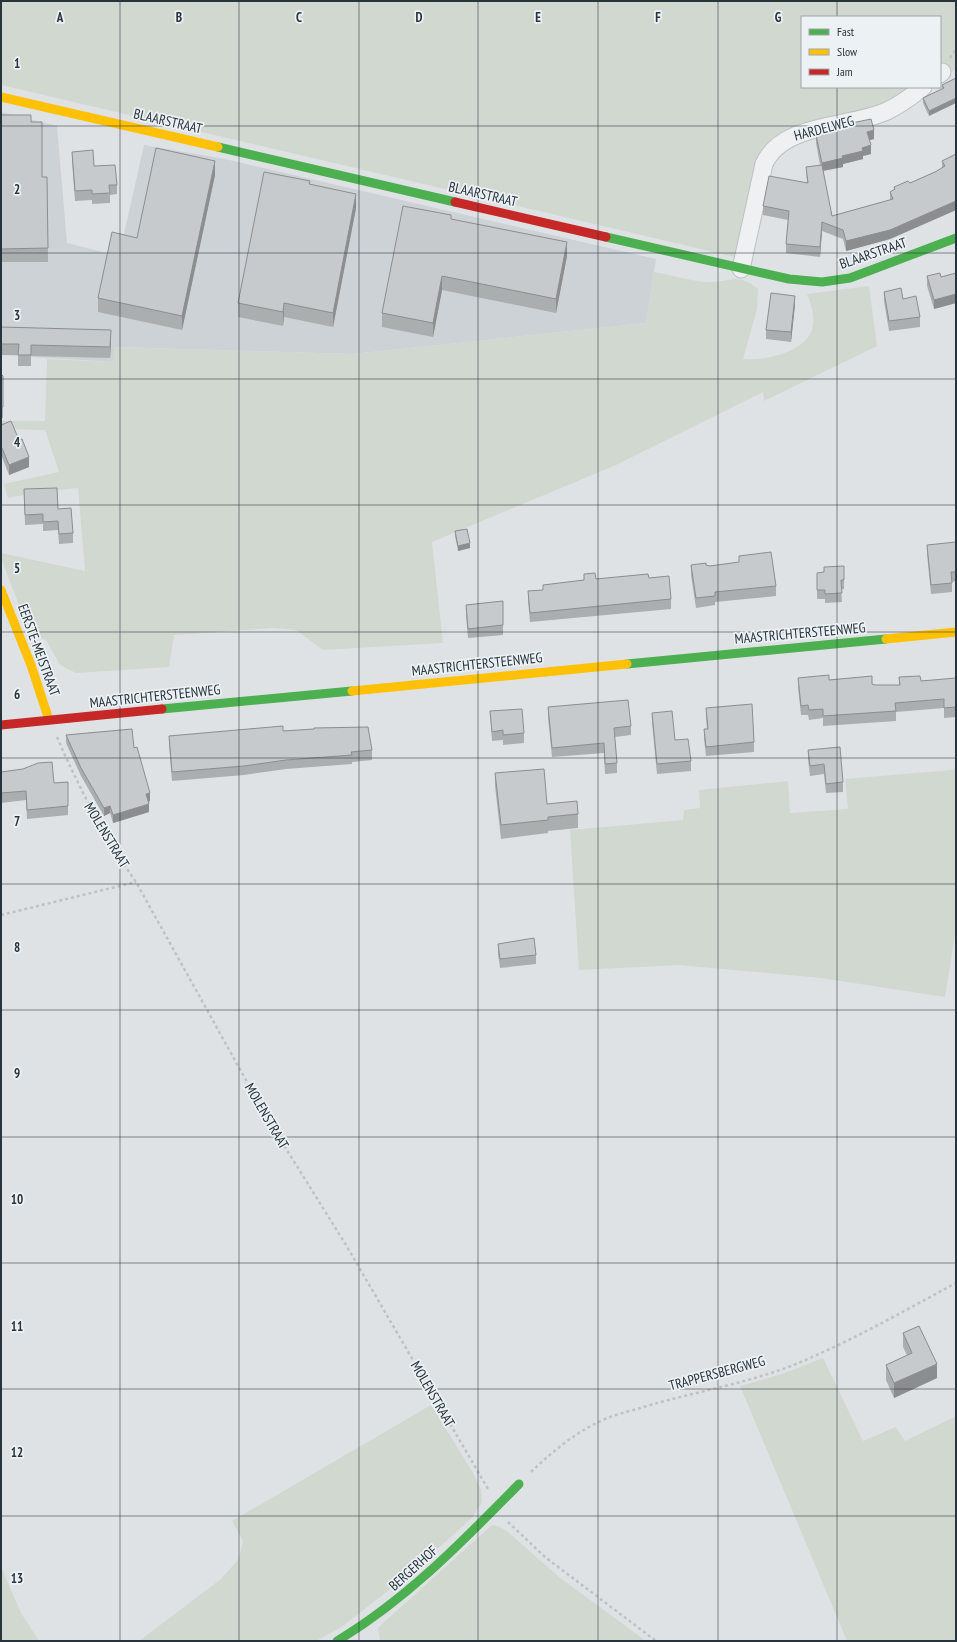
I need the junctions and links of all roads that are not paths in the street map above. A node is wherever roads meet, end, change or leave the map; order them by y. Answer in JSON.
{"nodes":[{"id":1,"x":922,"y":88,"type":"edge"},
{"id":2,"x":1,"y":97,"type":"edge"},
{"id":3,"x":956,"y":238,"type":"edge"},
{"id":4,"x":741,"y":269,"type":"junction"},
{"id":5,"x":1,"y":590,"type":"edge"},
{"id":6,"x":956,"y":632,"type":"edge"},
{"id":7,"x":49,"y":720,"type":"junction"},
{"id":8,"x":1,"y":725,"type":"edge"},
{"id":9,"x":519,"y":1484,"type":"road end"},
{"id":10,"x":337,"y":1641,"type":"edge"}],
"edges":[{"from":1,"to":4,"type":"street","name":"HARDELWEG"},
{"from":2,"to":4,"type":"street","name":"BLAARSTRAAT"},
{"from":3,"to":4,"type":"street","name":"BLAARSTRAAT"},
{"from":5,"to":7,"type":"street","name":"EERSTE-MEISTRAAT"},
{"from":6,"to":7,"type":"street","name":"MAASTRICHTERSTEENWEG"},
{"from":7,"to":8,"type":"street","name":"MAASTRICHTERSTEENWEG"},
{"from":9,"to":10,"type":"street","name":"BERGERHOF"}]}
